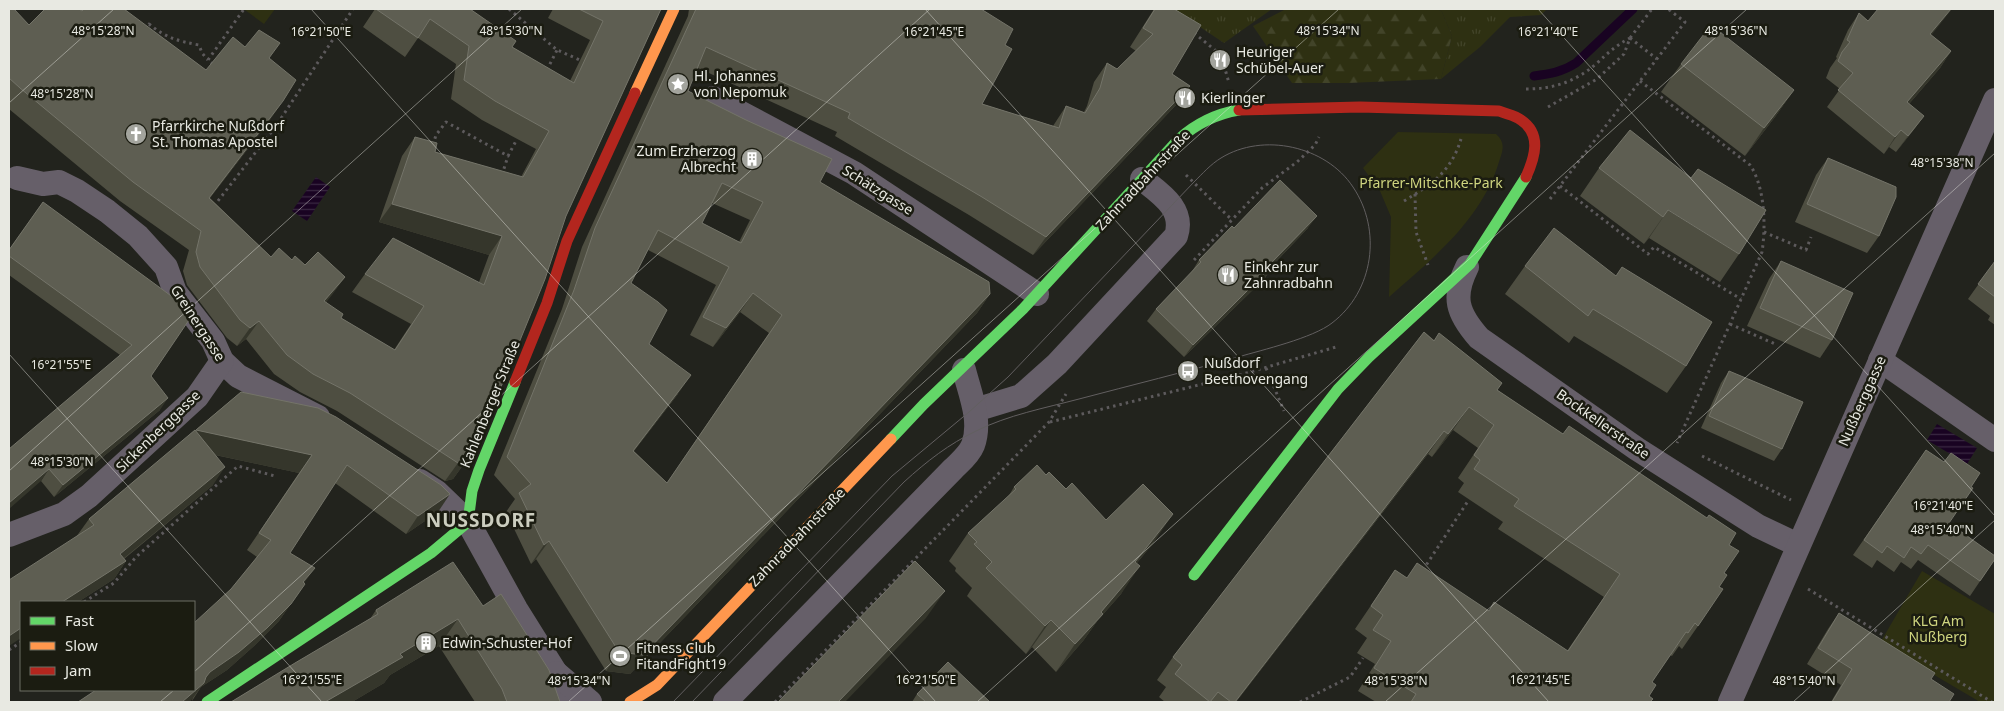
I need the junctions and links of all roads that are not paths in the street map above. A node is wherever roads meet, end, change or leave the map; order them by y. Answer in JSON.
{"nodes":[{"id":1,"x":674,"y":9,"type":"edge"},
{"id":2,"x":713,"y":98,"type":"dead end"},
{"id":3,"x":1995,"y":100,"type":"edge"},
{"id":4,"x":17,"y":178,"type":"dead end"},
{"id":5,"x":1142,"y":179,"type":"junction"},
{"id":6,"x":1467,"y":266,"type":"junction"},
{"id":7,"x":1037,"y":294,"type":"junction"},
{"id":8,"x":1880,"y":360,"type":"junction"},
{"id":9,"x":222,"y":361,"type":"junction"},
{"id":10,"x":964,"y":370,"type":"junction"},
{"id":11,"x":974,"y":410,"type":"junction"},
{"id":12,"x":338,"y":428,"type":"edge"},
{"id":13,"x":1995,"y":440,"type":"edge"},
{"id":14,"x":404,"y":471,"type":"edge"},
{"id":15,"x":468,"y":522,"type":"junction"},
{"id":16,"x":9,"y":534,"type":"edge"},
{"id":17,"x":1798,"y":545,"type":"junction"},
{"id":18,"x":1194,"y":575,"type":"dead end"},
{"id":19,"x":556,"y":673,"type":"junction"},
{"id":20,"x":207,"y":702,"type":"edge"},
{"id":21,"x":565,"y":702,"type":"edge"},
{"id":22,"x":590,"y":702,"type":"edge"},
{"id":23,"x":630,"y":702,"type":"edge"},
{"id":24,"x":726,"y":702,"type":"edge"},
{"id":25,"x":1730,"y":702,"type":"edge"}],
"edges":[{"from":1,"to":15,"type":"street","name":"Kahlenberger Straße"},
{"from":2,"to":7,"type":"street","name":"Schätzgasse"},
{"from":3,"to":8,"type":"street","name":"Nußberggasse"},
{"from":4,"to":9,"type":"street","name":"Greinergasse"},
{"from":5,"to":6,"type":"street","name":"Zahnradbahnstraße"},
{"from":5,"to":7,"type":"street","name":"Zahnradbahnstraße"},
{"from":5,"to":11,"type":"street"},
{"from":6,"to":17,"type":"street","name":"Bockkellerstraße"},
{"from":6,"to":18,"type":"street"},
{"from":7,"to":10,"type":"street","name":"Zahnradbahnstraße"},
{"from":8,"to":13,"type":"street"},
{"from":8,"to":17,"type":"street","name":"Nußberggasse"},
{"from":9,"to":12,"type":"street","name":"Greinergasse"},
{"from":9,"to":16,"type":"street","name":"Sickenberggasse"},
{"from":10,"to":11,"type":"street"},
{"from":10,"to":23,"type":"street","name":"Zahnradbahnstraße"},
{"from":11,"to":24,"type":"street"},
{"from":14,"to":15,"type":"street"},
{"from":15,"to":19,"type":"street"},
{"from":15,"to":20,"type":"street"},
{"from":17,"to":25,"type":"street","name":"Nußberggasse"},
{"from":19,"to":21,"type":"street"},
{"from":19,"to":22,"type":"street"}]}
